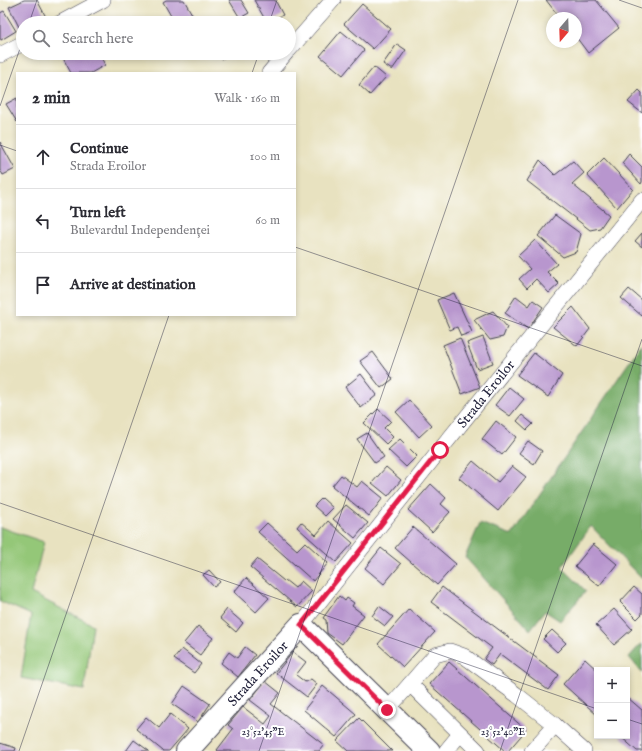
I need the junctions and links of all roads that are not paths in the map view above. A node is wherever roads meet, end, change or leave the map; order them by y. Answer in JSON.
{"nodes":[{"id":1,"x":103,"y":0,"type":"edge"},
{"id":2,"x":333,"y":0,"type":"edge"},
{"id":3,"x":73,"y":16,"type":"edge"},
{"id":4,"x":296,"y":42,"type":"edge"},
{"id":5,"x":16,"y":46,"type":"edge"},
{"id":6,"x":0,"y":55,"type":"edge"},
{"id":7,"x":280,"y":60,"type":"edge"},
{"id":8,"x":270,"y":72,"type":"edge"},
{"id":9,"x":642,"y":200,"type":"edge"},
{"id":10,"x":301,"y":625,"type":"junction"},
{"id":11,"x":410,"y":684,"type":"junction"},
{"id":12,"x":387,"y":710,"type":"junction"},
{"id":13,"x":555,"y":725,"type":"junction"},
{"id":14,"x":460,"y":734,"type":"junction"},
{"id":15,"x":187,"y":751,"type":"edge"},
{"id":16,"x":429,"y":751,"type":"edge"},
{"id":17,"x":446,"y":751,"type":"edge"},
{"id":18,"x":478,"y":751,"type":"edge"},
{"id":19,"x":532,"y":751,"type":"edge"},
{"id":20,"x":584,"y":751,"type":"edge"}],
"edges":[{"from":1,"to":3,"type":"street"},
{"from":2,"to":4,"type":"street"},
{"from":5,"to":6,"type":"street"},
{"from":7,"to":8,"type":"street"},
{"from":9,"to":10,"type":"street","name":"Strada Eroilor"},
{"from":10,"to":12,"type":"street"},
{"from":10,"to":15,"type":"street","name":"Strada Eroilor"},
{"from":11,"to":12,"type":"street"},
{"from":11,"to":13,"type":"street"},
{"from":11,"to":14,"type":"street"},
{"from":12,"to":16,"type":"street"},
{"from":13,"to":19,"type":"street"},
{"from":13,"to":20,"type":"street"},
{"from":14,"to":17,"type":"street"},
{"from":14,"to":18,"type":"street"}]}
